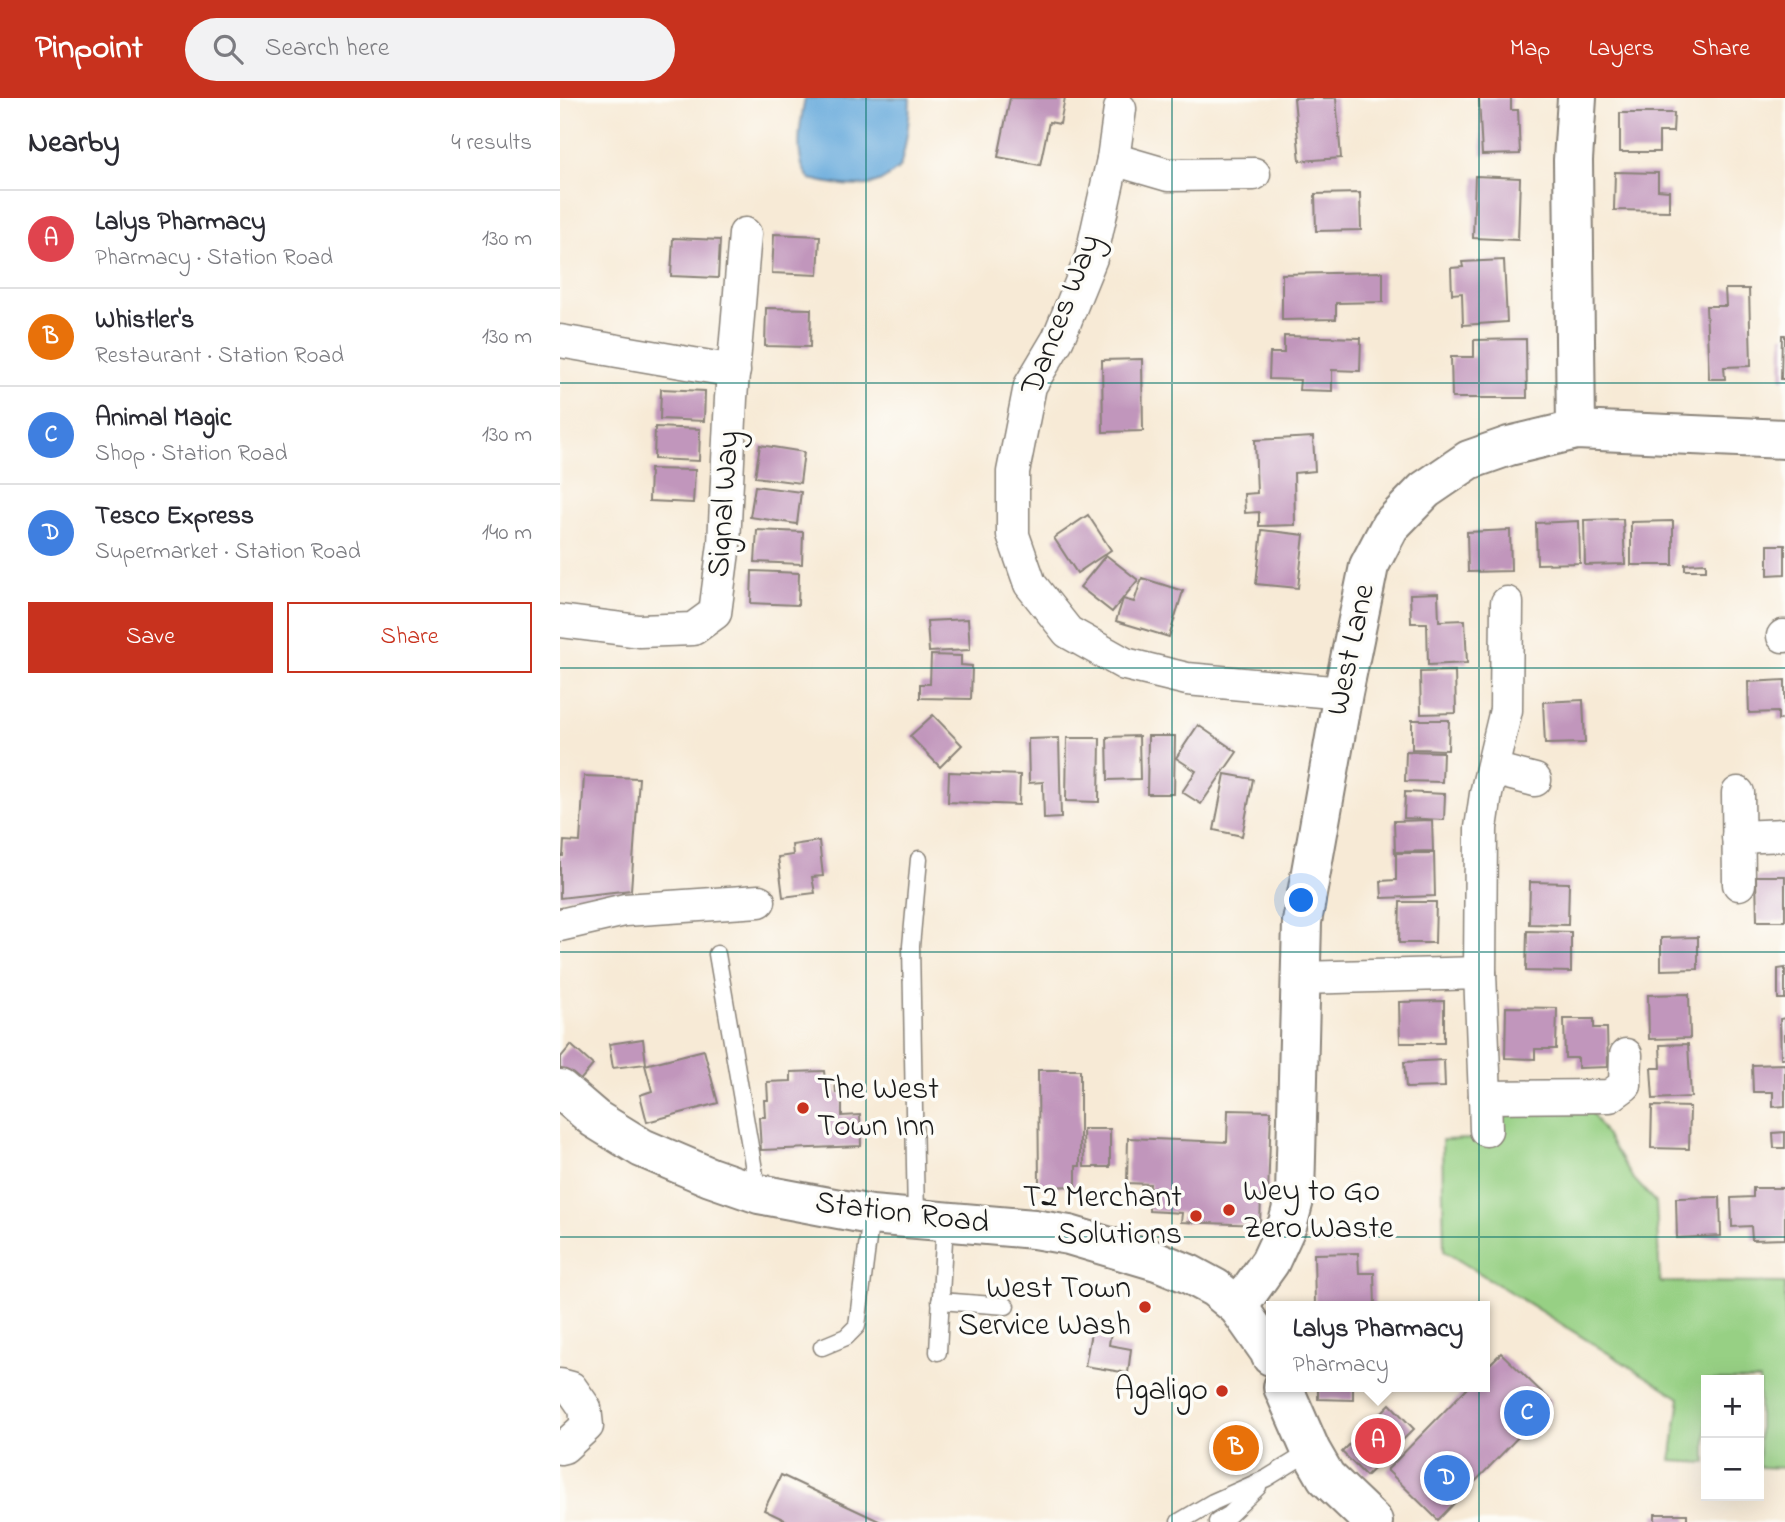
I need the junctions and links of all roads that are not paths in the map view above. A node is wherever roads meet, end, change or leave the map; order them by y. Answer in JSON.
{"nodes":[{"id":1,"x":1577,"y":98,"type":"edge"},
{"id":2,"x":1120,"y":103,"type":"edge"},
{"id":3,"x":1113,"y":159,"type":"junction"},
{"id":4,"x":1254,"y":174,"type":"dead end"},
{"id":5,"x":745,"y":234,"type":"dead end"},
{"id":6,"x":560,"y":341,"type":"edge"},
{"id":7,"x":734,"y":371,"type":"junction"},
{"id":8,"x":1576,"y":430,"type":"junction"},
{"id":9,"x":1785,"y":439,"type":"edge"},
{"id":10,"x":1507,"y":603,"type":"dead end"},
{"id":11,"x":560,"y":621,"type":"edge"},
{"id":12,"x":1343,"y":693,"type":"junction"},
{"id":13,"x":1493,"y":769,"type":"junction"},
{"id":14,"x":1535,"y":779,"type":"dead end"},
{"id":15,"x":1738,"y":793,"type":"dead end"},
{"id":16,"x":1785,"y":835,"type":"edge"},
{"id":17,"x":1738,"y":837,"type":"junction"},
{"id":18,"x":919,"y":859,"type":"dead end"},
{"id":19,"x":1739,"y":884,"type":"dead end"},
{"id":20,"x":759,"y":901,"type":"dead end"},
{"id":21,"x":560,"y":925,"type":"edge"},
{"id":22,"x":717,"y":954,"type":"dead end"},
{"id":23,"x":1480,"y":973,"type":"junction"},
{"id":24,"x":1301,"y":978,"type":"junction"},
{"id":25,"x":1626,"y":1055,"type":"dead end"},
{"id":26,"x":560,"y":1089,"type":"edge"},
{"id":27,"x":1485,"y":1097,"type":"junction"},
{"id":28,"x":1486,"y":1130,"type":"dead end"},
{"id":29,"x":758,"y":1194,"type":"junction"},
{"id":30,"x":871,"y":1215,"type":"junction"},
{"id":31,"x":931,"y":1220,"type":"junction"},
{"id":32,"x":940,"y":1301,"type":"junction"},
{"id":33,"x":1006,"y":1306,"type":"dead end"},
{"id":34,"x":1238,"y":1307,"type":"junction"},
{"id":35,"x":822,"y":1347,"type":"dead end"},
{"id":36,"x":1266,"y":1347,"type":"edge"},
{"id":37,"x":938,"y":1352,"type":"dead end"},
{"id":38,"x":560,"y":1385,"type":"edge"},
{"id":39,"x":1285,"y":1392,"type":"edge"},
{"id":40,"x":560,"y":1448,"type":"edge"},
{"id":41,"x":1311,"y":1451,"type":"junction"},
{"id":42,"x":1267,"y":1478,"type":"junction"},
{"id":43,"x":1179,"y":1522,"type":"edge"},
{"id":44,"x":1217,"y":1522,"type":"edge"},
{"id":45,"x":1372,"y":1522,"type":"edge"}],
"edges":[{"from":1,"to":8,"type":"street"},
{"from":2,"to":3,"type":"street","name":"Dances Way"},
{"from":3,"to":4,"type":"street"},
{"from":3,"to":12,"type":"street","name":"Dances Way"},
{"from":5,"to":7,"type":"street","name":"Signal Way"},
{"from":6,"to":7,"type":"street"},
{"from":7,"to":11,"type":"street","name":"Signal Way"},
{"from":8,"to":9,"type":"street","name":"West Lane"},
{"from":8,"to":12,"type":"street","name":"West Lane"},
{"from":10,"to":13,"type":"street"},
{"from":12,"to":24,"type":"street","name":"West Lane"},
{"from":13,"to":14,"type":"street"},
{"from":13,"to":23,"type":"street"},
{"from":15,"to":17,"type":"street"},
{"from":16,"to":17,"type":"street"},
{"from":17,"to":19,"type":"street"},
{"from":18,"to":31,"type":"lane"},
{"from":20,"to":21,"type":"street"},
{"from":22,"to":29,"type":"lane"},
{"from":23,"to":24,"type":"street"},
{"from":23,"to":27,"type":"street"},
{"from":24,"to":34,"type":"street","name":"West Lane"},
{"from":25,"to":27,"type":"street"},
{"from":26,"to":29,"type":"street","name":"Station Road"},
{"from":27,"to":28,"type":"street"},
{"from":29,"to":30,"type":"street","name":"Station Road"},
{"from":30,"to":31,"type":"street","name":"Station Road"},
{"from":30,"to":35,"type":"lane"},
{"from":31,"to":32,"type":"lane"},
{"from":31,"to":34,"type":"street","name":"Station Road"},
{"from":32,"to":33,"type":"lane"},
{"from":32,"to":37,"type":"lane"},
{"from":34,"to":36,"type":"street","name":"Station Road"},
{"from":38,"to":40,"type":"street"},
{"from":39,"to":41,"type":"street"},
{"from":41,"to":42,"type":"lane"},
{"from":41,"to":45,"type":"street"},
{"from":42,"to":43,"type":"lane"},
{"from":42,"to":44,"type":"lane"}]}
